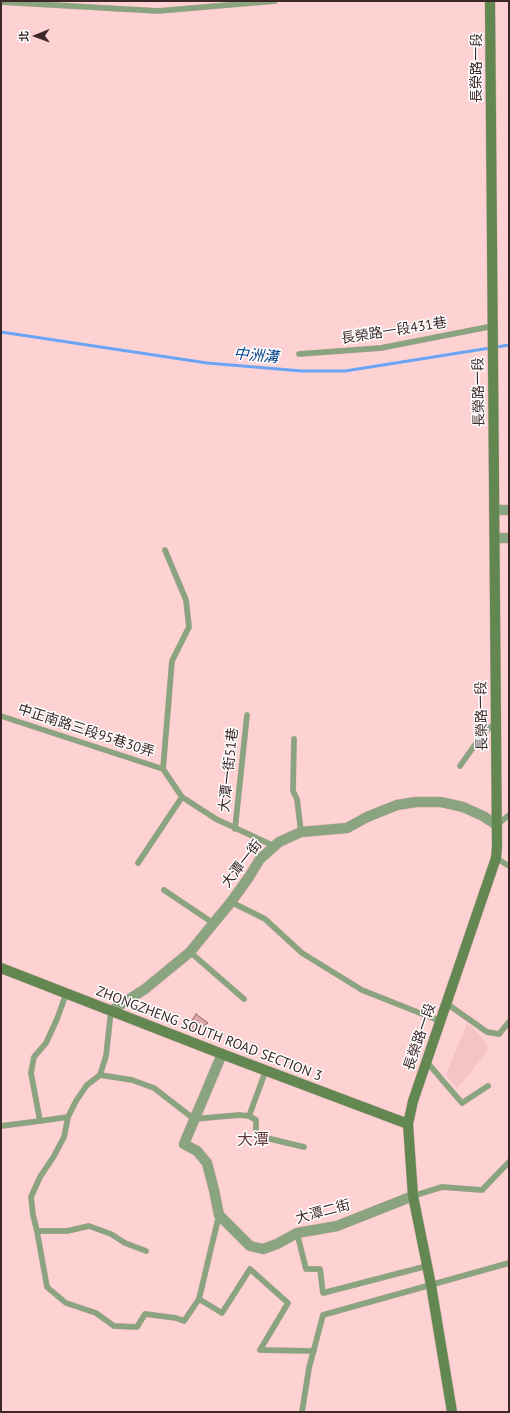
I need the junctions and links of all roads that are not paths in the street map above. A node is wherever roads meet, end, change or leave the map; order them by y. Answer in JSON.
{"nodes":[{"id":1,"x":275,"y":1,"type":"edge"},
{"id":2,"x":490,"y":1,"type":"edge"},
{"id":3,"x":1,"y":2,"type":"edge"},
{"id":4,"x":492,"y":326,"type":"junction"},
{"id":5,"x":299,"y":354,"type":"dead end"},
{"id":6,"x":495,"y":510,"type":"junction"},
{"id":7,"x":509,"y":510,"type":"edge"},
{"id":8,"x":495,"y":538,"type":"junction"},
{"id":9,"x":509,"y":538,"type":"edge"},
{"id":10,"x":165,"y":550,"type":"dead end"},
{"id":11,"x":247,"y":715,"type":"dead end"},
{"id":12,"x":1,"y":716,"type":"edge"},
{"id":13,"x":496,"y":723,"type":"junction"},
{"id":14,"x":294,"y":739,"type":"dead end"},
{"id":15,"x":460,"y":766,"type":"dead end"},
{"id":16,"x":163,"y":769,"type":"junction"},
{"id":17,"x":182,"y":797,"type":"junction"},
{"id":18,"x":509,"y":815,"type":"edge"},
{"id":19,"x":497,"y":826,"type":"junction"},
{"id":20,"x":236,"y":829,"type":"junction"},
{"id":21,"x":301,"y":832,"type":"junction"},
{"id":22,"x":274,"y":846,"type":"junction"},
{"id":23,"x":496,"y":858,"type":"junction"},
{"id":24,"x":138,"y":863,"type":"dead end"},
{"id":25,"x":509,"y":866,"type":"edge"},
{"id":26,"x":164,"y":890,"type":"dead end"},
{"id":27,"x":231,"y":902,"type":"junction"},
{"id":28,"x":213,"y":924,"type":"junction"},
{"id":29,"x":190,"y":952,"type":"junction"},
{"id":30,"x":1,"y":968,"type":"edge"},
{"id":31,"x":66,"y":994,"type":"junction"},
{"id":32,"x":244,"y":999,"type":"dead end"},
{"id":33,"x":446,"y":1003,"type":"junction"},
{"id":34,"x":111,"y":1011,"type":"junction"},
{"id":35,"x":440,"y":1021,"type":"junction"},
{"id":36,"x":509,"y":1022,"type":"edge"},
{"id":37,"x":222,"y":1054,"type":"junction"},
{"id":38,"x":426,"y":1061,"type":"junction"},
{"id":39,"x":266,"y":1070,"type":"junction"},
{"id":40,"x":100,"y":1075,"type":"junction"},
{"id":41,"x":488,"y":1086,"type":"dead end"},
{"id":42,"x":249,"y":1116,"type":"junction"},
{"id":43,"x":68,"y":1117,"type":"junction"},
{"id":44,"x":194,"y":1119,"type":"junction"},
{"id":45,"x":40,"y":1121,"type":"junction"},
{"id":46,"x":408,"y":1124,"type":"junction"},
{"id":47,"x":1,"y":1126,"type":"edge"},
{"id":48,"x":304,"y":1147,"type":"dead end"},
{"id":49,"x":509,"y":1162,"type":"edge"},
{"id":50,"x":413,"y":1196,"type":"junction"},
{"id":51,"x":219,"y":1215,"type":"junction"},
{"id":52,"x":37,"y":1231,"type":"junction"},
{"id":53,"x":297,"y":1233,"type":"junction"},
{"id":54,"x":146,"y":1251,"type":"dead end"},
{"id":55,"x":509,"y":1263,"type":"edge"},
{"id":56,"x":427,"y":1266,"type":"junction"},
{"id":57,"x":431,"y":1285,"type":"junction"},
{"id":58,"x":199,"y":1299,"type":"junction"},
{"id":59,"x":314,"y":1351,"type":"junction"},
{"id":60,"x":302,"y":1412,"type":"edge"},
{"id":61,"x":452,"y":1412,"type":"edge"}],
"edges":[{"from":1,"to":3,"type":"lane"},
{"from":2,"to":4,"type":"street","name":"長榮路一段"},
{"from":4,"to":5,"type":"lane","name":"長榮路一段431巷"},
{"from":4,"to":6,"type":"street","name":"長榮路一段"},
{"from":6,"to":7,"type":"street"},
{"from":6,"to":8,"type":"street","name":"長榮路一段"},
{"from":8,"to":9,"type":"street"},
{"from":8,"to":13,"type":"street","name":"長榮路一段"},
{"from":10,"to":16,"type":"lane"},
{"from":11,"to":20,"type":"lane","name":"大潭一街51巷"},
{"from":12,"to":16,"type":"lane","name":"中正南路三段95巷30弄"},
{"from":13,"to":15,"type":"lane"},
{"from":13,"to":19,"type":"street","name":"長榮路一段"},
{"from":14,"to":21,"type":"lane"},
{"from":16,"to":17,"type":"lane","name":"大潭一街51巷"},
{"from":17,"to":20,"type":"lane","name":"大潭一街51巷"},
{"from":17,"to":24,"type":"lane"},
{"from":18,"to":19,"type":"lane"},
{"from":19,"to":21,"type":"street","name":"大潭一街"},
{"from":19,"to":23,"type":"street","name":"長榮路一段"},
{"from":20,"to":22,"type":"lane","name":"大潭一街51巷"},
{"from":21,"to":22,"type":"street","name":"大潭一街"},
{"from":22,"to":27,"type":"street","name":"大潭一街"},
{"from":23,"to":25,"type":"lane"},
{"from":23,"to":33,"type":"street","name":"長榮路一段"},
{"from":26,"to":28,"type":"lane"},
{"from":27,"to":28,"type":"street","name":"大潭一街"},
{"from":27,"to":35,"type":"lane"},
{"from":28,"to":29,"type":"street","name":"大潭一街"},
{"from":29,"to":32,"type":"lane"},
{"from":29,"to":34,"type":"street","name":"大潭一街"},
{"from":30,"to":31,"type":"street","name":"ZHONGZHENG SOUTH ROAD SECTION 3"},
{"from":31,"to":34,"type":"street","name":"ZHONGZHENG SOUTH ROAD SECTION 3"},
{"from":31,"to":45,"type":"lane"},
{"from":33,"to":35,"type":"street","name":"長榮路一段"},
{"from":33,"to":36,"type":"lane"},
{"from":34,"to":37,"type":"street","name":"ZHONGZHENG SOUTH ROAD SECTION 3"},
{"from":34,"to":40,"type":"lane"},
{"from":35,"to":38,"type":"street","name":"長榮路一段"},
{"from":37,"to":39,"type":"street","name":"ZHONGZHENG SOUTH ROAD SECTION 3"},
{"from":37,"to":44,"type":"street"},
{"from":38,"to":41,"type":"lane"},
{"from":38,"to":46,"type":"street","name":"長榮路一段"},
{"from":39,"to":42,"type":"lane"},
{"from":39,"to":46,"type":"street","name":"ZHONGZHENG SOUTH ROAD SECTION 3"},
{"from":40,"to":43,"type":"lane"},
{"from":40,"to":44,"type":"lane"},
{"from":42,"to":44,"type":"lane"},
{"from":42,"to":48,"type":"lane"},
{"from":43,"to":45,"type":"lane"},
{"from":43,"to":52,"type":"lane"},
{"from":44,"to":51,"type":"street"},
{"from":45,"to":47,"type":"lane"},
{"from":46,"to":50,"type":"street","name":"長榮路一段"},
{"from":49,"to":50,"type":"lane"},
{"from":50,"to":53,"type":"street","name":"大潭二街"},
{"from":50,"to":56,"type":"street","name":"長榮路一段"},
{"from":51,"to":53,"type":"street","name":"大潭二街"},
{"from":51,"to":58,"type":"lane"},
{"from":52,"to":54,"type":"lane"},
{"from":52,"to":58,"type":"lane"},
{"from":53,"to":56,"type":"lane"},
{"from":55,"to":57,"type":"lane"},
{"from":56,"to":57,"type":"street","name":"長榮路一段"},
{"from":57,"to":59,"type":"lane"},
{"from":57,"to":61,"type":"street","name":"長榮路一段"},
{"from":58,"to":59,"type":"lane"},
{"from":59,"to":60,"type":"lane"}]}
